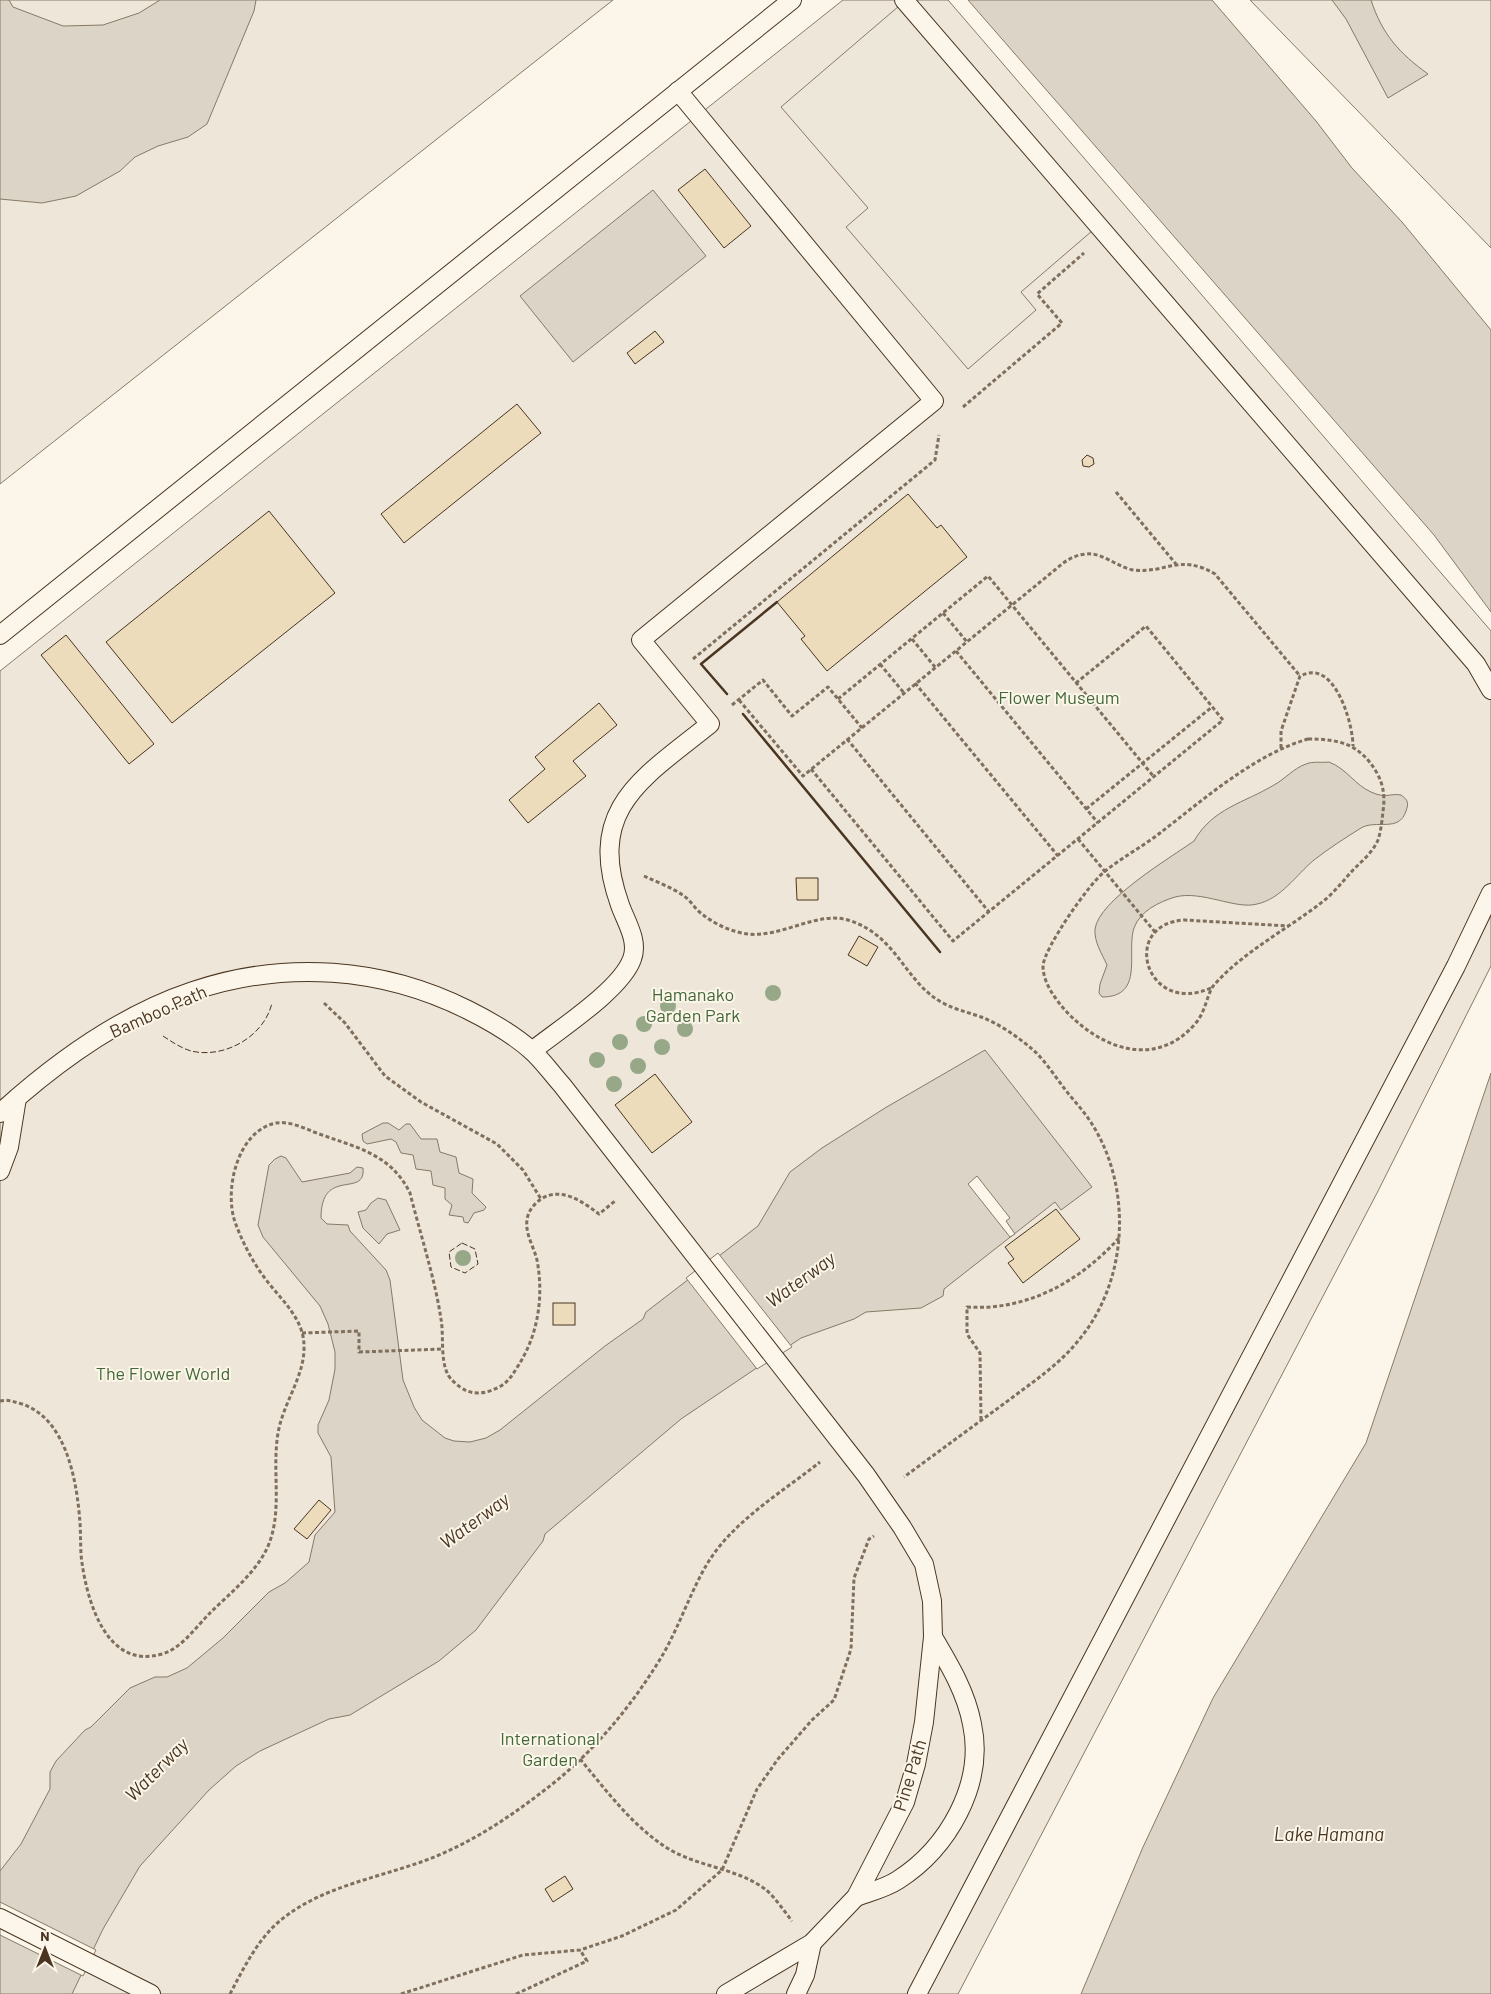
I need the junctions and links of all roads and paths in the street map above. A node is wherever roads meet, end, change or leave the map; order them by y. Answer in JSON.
{"nodes":[{"id":1,"x":792,"y":0,"type":"edge"},
{"id":2,"x":904,"y":0,"type":"edge"},
{"id":3,"x":678,"y":91,"type":"junction"},
{"id":4,"x":1116,"y":492,"type":"dead end"},
{"id":5,"x":1176,"y":564,"type":"junction"},
{"id":6,"x":1011,"y":605,"type":"junction"},
{"id":7,"x":943,"y":613,"type":"junction"},
{"id":8,"x":0,"y":635,"type":"edge"},
{"id":9,"x":912,"y":639,"type":"junction"},
{"id":10,"x":967,"y":642,"type":"junction"},
{"id":11,"x":956,"y":651,"type":"junction"},
{"id":12,"x":880,"y":664,"type":"junction"},
{"id":13,"x":935,"y":668,"type":"junction"},
{"id":14,"x":1300,"y":676,"type":"junction"},
{"id":15,"x":915,"y":684,"type":"junction"},
{"id":16,"x":1076,"y":684,"type":"junction"},
{"id":17,"x":1491,"y":690,"type":"edge"},
{"id":18,"x":904,"y":693,"type":"junction"},
{"id":19,"x":838,"y":699,"type":"junction"},
{"id":20,"x":739,"y":700,"type":"junction"},
{"id":21,"x":1212,"y":706,"type":"junction"},
{"id":22,"x":710,"y":724,"type":"junction"},
{"id":23,"x":862,"y":728,"type":"junction"},
{"id":24,"x":847,"y":739,"type":"junction"},
{"id":25,"x":1353,"y":746,"type":"junction"},
{"id":26,"x":1281,"y":749,"type":"junction"},
{"id":27,"x":1142,"y":764,"type":"junction"},
{"id":28,"x":811,"y":769,"type":"junction"},
{"id":29,"x":1154,"y":777,"type":"junction"},
{"id":30,"x":1086,"y":809,"type":"junction"},
{"id":31,"x":1098,"y":823,"type":"junction"},
{"id":32,"x":1078,"y":839,"type":"junction"},
{"id":33,"x":1058,"y":856,"type":"junction"},
{"id":34,"x":609,"y":860,"type":"junction"},
{"id":35,"x":1104,"y":872,"type":"junction"},
{"id":36,"x":1491,"y":893,"type":"edge"},
{"id":37,"x":989,"y":912,"type":"junction"},
{"id":38,"x":1289,"y":926,"type":"junction"},
{"id":39,"x":1155,"y":932,"type":"junction"},
{"id":40,"x":1211,"y":987,"type":"junction"},
{"id":41,"x":323,"y":1002,"type":"dead end"},
{"id":42,"x":532,"y":1051,"type":"junction"},
{"id":43,"x":17,"y":1098,"type":"junction"},
{"id":44,"x":0,"y":1113,"type":"edge"},
{"id":45,"x":0,"y":1171,"type":"edge"},
{"id":46,"x":638,"y":1184,"type":"junction"},
{"id":47,"x":541,"y":1199,"type":"junction"},
{"id":48,"x":664,"y":1217,"type":"joint"},
{"id":49,"x":1119,"y":1238,"type":"junction"},
{"id":50,"x":302,"y":1333,"type":"junction"},
{"id":51,"x":443,"y":1349,"type":"junction"},
{"id":52,"x":0,"y":1401,"type":"edge"},
{"id":53,"x":982,"y":1420,"type":"junction"},
{"id":54,"x":842,"y":1445,"type":"junction"},
{"id":55,"x":879,"y":1494,"type":"junction"},
{"id":56,"x":897,"y":1520,"type":"junction"},
{"id":57,"x":933,"y":1637,"type":"junction"},
{"id":58,"x":580,"y":1759,"type":"junction"},
{"id":59,"x":722,"y":1870,"type":"junction"},
{"id":60,"x":856,"y":1897,"type":"junction"},
{"id":61,"x":0,"y":1918,"type":"edge"},
{"id":62,"x":812,"y":1943,"type":"junction"},
{"id":63,"x":580,"y":1950,"type":"junction"},
{"id":64,"x":151,"y":1994,"type":"edge"},
{"id":65,"x":230,"y":1994,"type":"edge"},
{"id":66,"x":400,"y":1994,"type":"edge"},
{"id":67,"x":516,"y":1994,"type":"edge"},
{"id":68,"x":726,"y":1994,"type":"edge"},
{"id":69,"x":796,"y":1994,"type":"edge"},
{"id":70,"x":917,"y":1994,"type":"edge"}],
"edges":[{"from":1,"to":3,"type":"lane"},
{"from":2,"to":17,"type":"lane"},
{"from":3,"to":8,"type":"lane"},
{"from":3,"to":22,"type":"lane"},
{"from":4,"to":5,"type":"path"},
{"from":5,"to":6,"type":"path"},
{"from":5,"to":14,"type":"path"},
{"from":6,"to":7,"type":"path"},
{"from":6,"to":10,"type":"path"},
{"from":6,"to":16,"type":"path"},
{"from":7,"to":9,"type":"path"},
{"from":7,"to":10,"type":"path"},
{"from":9,"to":12,"type":"path"},
{"from":9,"to":13,"type":"path"},
{"from":10,"to":11,"type":"path"},
{"from":11,"to":13,"type":"path"},
{"from":11,"to":30,"type":"path"},
{"from":12,"to":18,"type":"path"},
{"from":12,"to":19,"type":"path"},
{"from":13,"to":15,"type":"path"},
{"from":14,"to":25,"type":"path"},
{"from":14,"to":26,"type":"path"},
{"from":15,"to":18,"type":"path"},
{"from":15,"to":33,"type":"path"},
{"from":16,"to":21,"type":"path"},
{"from":16,"to":27,"type":"path"},
{"from":18,"to":23,"type":"path"},
{"from":19,"to":20,"type":"path"},
{"from":19,"to":23,"type":"path"},
{"from":20,"to":22,"type":"path"},
{"from":20,"to":28,"type":"path"},
{"from":21,"to":27,"type":"path"},
{"from":21,"to":29,"type":"path"},
{"from":22,"to":34,"type":"lane"},
{"from":23,"to":24,"type":"path"},
{"from":24,"to":28,"type":"path"},
{"from":24,"to":37,"type":"path"},
{"from":25,"to":26,"type":"path"},
{"from":25,"to":38,"type":"path"},
{"from":26,"to":35,"type":"path"},
{"from":27,"to":29,"type":"path"},
{"from":27,"to":30,"type":"path"},
{"from":28,"to":37,"type":"path"},
{"from":29,"to":31,"type":"path"},
{"from":30,"to":31,"type":"path"},
{"from":31,"to":32,"type":"path"},
{"from":32,"to":33,"type":"path"},
{"from":32,"to":35,"type":"path"},
{"from":33,"to":37,"type":"path"},
{"from":34,"to":42,"type":"lane"},
{"from":34,"to":49,"type":"path"},
{"from":35,"to":39,"type":"path"},
{"from":35,"to":40,"type":"path"},
{"from":36,"to":70,"type":"lane"},
{"from":38,"to":39,"type":"path"},
{"from":38,"to":40,"type":"path"},
{"from":39,"to":40,"type":"path"},
{"from":41,"to":47,"type":"path"},
{"from":42,"to":43,"type":"lane","name":"Bamboo Path"},
{"from":42,"to":46,"type":"lane","name":"Bamboo Path"},
{"from":43,"to":44,"type":"lane","name":"Bamboo Path"},
{"from":43,"to":45,"type":"lane"},
{"from":46,"to":47,"type":"path"},
{"from":46,"to":48,"type":"lane","name":"Bamboo Path"},
{"from":47,"to":51,"type":"path"},
{"from":48,"to":54,"type":"lane","name":"Pine Path"},
{"from":49,"to":53,"type":"path"},
{"from":49,"to":53,"type":"path"},
{"from":50,"to":51,"type":"path"},
{"from":50,"to":51,"type":"path"},
{"from":50,"to":52,"type":"path"},
{"from":53,"to":55,"type":"path"},
{"from":54,"to":55,"type":"lane","name":"Pine Path"},
{"from":54,"to":58,"type":"path"},
{"from":55,"to":56,"type":"lane","name":"Pine Path"},
{"from":56,"to":57,"type":"lane","name":"Pine Path"},
{"from":56,"to":59,"type":"path"},
{"from":57,"to":60,"type":"lane","name":"Pine Path"},
{"from":57,"to":60,"type":"lane"},
{"from":58,"to":59,"type":"path"},
{"from":58,"to":65,"type":"path"},
{"from":59,"to":62,"type":"path"},
{"from":59,"to":63,"type":"path"},
{"from":60,"to":62,"type":"lane","name":"Pine Path"},
{"from":61,"to":64,"type":"lane"},
{"from":62,"to":68,"type":"lane","name":"Pine Path"},
{"from":62,"to":69,"type":"lane"},
{"from":63,"to":66,"type":"path"},
{"from":63,"to":67,"type":"path"}]}
